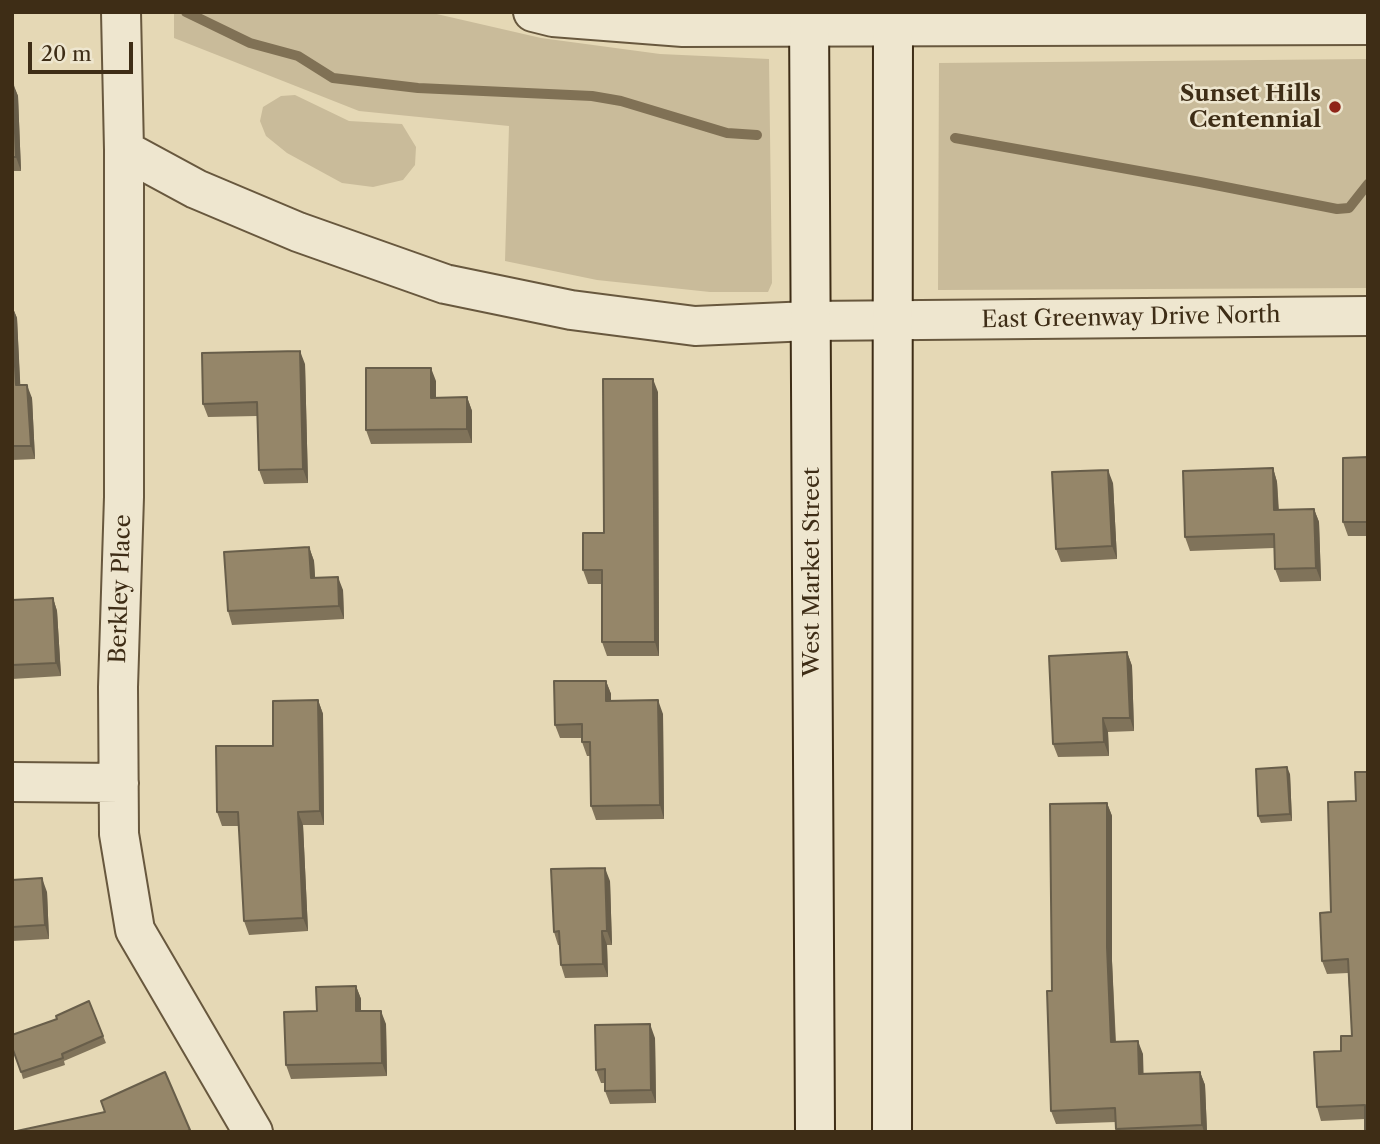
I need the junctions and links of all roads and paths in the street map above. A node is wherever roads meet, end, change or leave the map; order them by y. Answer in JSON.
{"nodes":[{"id":1,"x":121,"y":12,"type":"edge"},
{"id":2,"x":533,"y":12,"type":"edge"},
{"id":3,"x":809,"y":20,"type":"edge"},
{"id":4,"x":893,"y":20,"type":"edge"},
{"id":5,"x":1368,"y":25,"type":"edge"},
{"id":6,"x":124,"y":149,"type":"junction"},
{"id":7,"x":1368,"y":316,"type":"edge"},
{"id":8,"x":810,"y":321,"type":"junction"},
{"id":9,"x":894,"y":321,"type":"junction"},
{"id":10,"x":12,"y":782,"type":"edge"},
{"id":11,"x":119,"y":783,"type":"junction"},
{"id":12,"x":253,"y":1132,"type":"edge"},
{"id":13,"x":815,"y":1132,"type":"edge"},
{"id":14,"x":892,"y":1132,"type":"edge"}],
"edges":[{"from":1,"to":6,"type":"street","name":"Berkley Place"},
{"from":2,"to":3,"type":"street"},
{"from":3,"to":4,"type":"street"},
{"from":3,"to":8,"type":"street","name":"West Market Street"},
{"from":4,"to":5,"type":"street"},
{"from":4,"to":9,"type":"street"},
{"from":6,"to":8,"type":"street","name":"East Greenway Drive North"},
{"from":6,"to":11,"type":"street","name":"Berkley Place"},
{"from":7,"to":9,"type":"street","name":"East Greenway Drive North"},
{"from":8,"to":9,"type":"street","name":"East Greenway Drive North"},
{"from":8,"to":13,"type":"street","name":"West Market Street"},
{"from":9,"to":14,"type":"street"},
{"from":10,"to":11,"type":"street"},
{"from":11,"to":12,"type":"street","name":"Berkley Place"}]}
